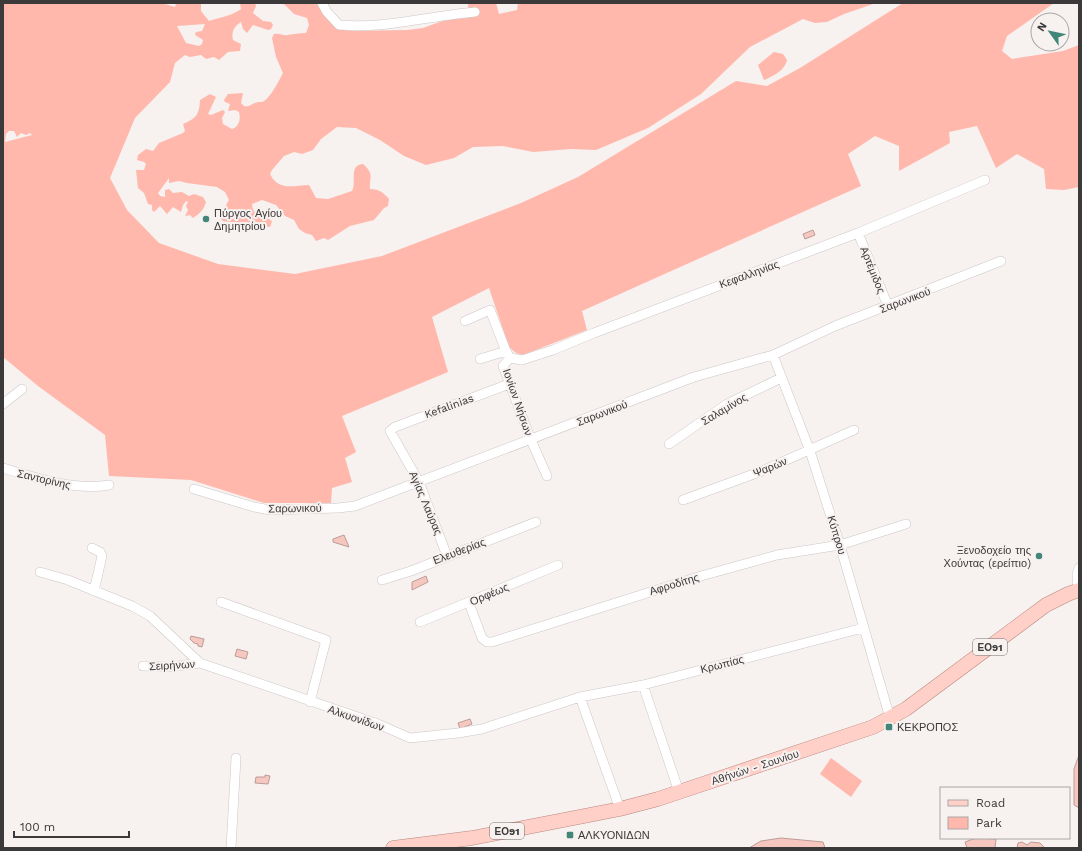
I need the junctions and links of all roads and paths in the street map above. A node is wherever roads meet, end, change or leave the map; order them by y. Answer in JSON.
{"nodes":[{"id":1,"x":322,"y":3,"type":"edge"},
{"id":2,"x":474,"y":12,"type":"dead end"},
{"id":3,"x":985,"y":180,"type":"dead end"},
{"id":4,"x":858,"y":234,"type":"junction"},
{"id":5,"x":1001,"y":261,"type":"dead end"},
{"id":6,"x":888,"y":306,"type":"junction"},
{"id":7,"x":464,"y":321,"type":"dead end"},
{"id":8,"x":508,"y":354,"type":"junction"},
{"id":9,"x":772,"y":355,"type":"junction"},
{"id":10,"x":480,"y":359,"type":"dead end"},
{"id":11,"x":781,"y":378,"type":"junction"},
{"id":12,"x":509,"y":384,"type":"junction"},
{"id":13,"x":22,"y":389,"type":"dead end"},
{"id":14,"x":3,"y":404,"type":"edge"},
{"id":15,"x":854,"y":430,"type":"dead end"},
{"id":16,"x":390,"y":431,"type":"joint"},
{"id":17,"x":531,"y":440,"type":"junction"},
{"id":18,"x":670,"y":444,"type":"dead end"},
{"id":19,"x":810,"y":451,"type":"junction"},
{"id":20,"x":3,"y":468,"type":"edge"},
{"id":21,"x":547,"y":476,"type":"dead end"},
{"id":22,"x":419,"y":482,"type":"junction"},
{"id":23,"x":109,"y":486,"type":"dead end"},
{"id":24,"x":194,"y":489,"type":"dead end"},
{"id":25,"x":683,"y":500,"type":"dead end"},
{"id":26,"x":536,"y":522,"type":"dead end"},
{"id":27,"x":906,"y":524,"type":"dead end"},
{"id":28,"x":840,"y":544,"type":"junction"},
{"id":29,"x":92,"y":548,"type":"dead end"},
{"id":30,"x":447,"y":556,"type":"junction"},
{"id":31,"x":558,"y":565,"type":"dead end"},
{"id":32,"x":1079,"y":568,"type":"edge"},
{"id":33,"x":40,"y":572,"type":"dead end"},
{"id":34,"x":382,"y":580,"type":"dead end"},
{"id":35,"x":1078,"y":590,"type":"edge"},
{"id":36,"x":94,"y":591,"type":"junction"},
{"id":37,"x":221,"y":602,"type":"dead end"},
{"id":38,"x":469,"y":603,"type":"junction"},
{"id":39,"x":420,"y":622,"type":"dead end"},
{"id":40,"x":863,"y":628,"type":"junction"},
{"id":41,"x":200,"y":663,"type":"junction"},
{"id":42,"x":143,"y":666,"type":"dead end"},
{"id":43,"x":642,"y":685,"type":"junction"},
{"id":44,"x":580,"y":697,"type":"junction"},
{"id":45,"x":310,"y":702,"type":"junction"},
{"id":46,"x":890,"y":718,"type":"junction"},
{"id":47,"x":236,"y":758,"type":"dead end"},
{"id":48,"x":679,"y":792,"type":"junction"},
{"id":49,"x":620,"y":809,"type":"junction"},
{"id":50,"x":231,"y":848,"type":"edge"},
{"id":51,"x":393,"y":848,"type":"edge"}],
"edges":[{"from":1,"to":2,"type":"street"},
{"from":3,"to":4,"type":"street","name":"Κεφαλληνίας"},
{"from":4,"to":6,"type":"street","name":"Αρτέμιδος"},
{"from":4,"to":8,"type":"street","name":"Κεφαλληνίας"},
{"from":5,"to":6,"type":"street","name":"Σαρωνικού"},
{"from":6,"to":9,"type":"street","name":"Σαρωνικού"},
{"from":7,"to":8,"type":"street"},
{"from":8,"to":10,"type":"street","name":"Κεφαλληνίας"},
{"from":8,"to":12,"type":"street","name":"Ιονίων Νήσων"},
{"from":9,"to":11,"type":"street","name":"Κύπρου"},
{"from":9,"to":17,"type":"street","name":"Σαρωνικού"},
{"from":11,"to":18,"type":"street","name":"Σαλαμίνος"},
{"from":11,"to":19,"type":"street","name":"Κύπρου"},
{"from":12,"to":16,"type":"street","name":"Kefalinias"},
{"from":12,"to":17,"type":"street","name":"Ιονίων Νήσων"},
{"from":13,"to":14,"type":"street"},
{"from":15,"to":19,"type":"street","name":"Ψαρών"},
{"from":16,"to":22,"type":"street","name":"Αγίας Λαύρας"},
{"from":17,"to":21,"type":"street","name":"Ιονίων Νήσων"},
{"from":17,"to":22,"type":"street","name":"Σαρωνικού"},
{"from":19,"to":25,"type":"street","name":"Ψαρών"},
{"from":19,"to":28,"type":"street","name":"Κύπρου"},
{"from":20,"to":23,"type":"street","name":"Σαντορίνης"},
{"from":22,"to":24,"type":"street","name":"Σαρωνικού"},
{"from":22,"to":30,"type":"street","name":"Αγίας Λαύρας"},
{"from":26,"to":30,"type":"street","name":"Ελευθερίας"},
{"from":27,"to":28,"type":"street","name":"Αφροδίτης"},
{"from":28,"to":38,"type":"street","name":"Αφροδίτης"},
{"from":28,"to":40,"type":"street","name":"Κύπρου"},
{"from":29,"to":36,"type":"street"},
{"from":30,"to":34,"type":"street","name":"Ελευθερίας"},
{"from":31,"to":38,"type":"street","name":"Ορφέως"},
{"from":32,"to":35,"type":"street"},
{"from":33,"to":36,"type":"street","name":"Αλκυονίδων"},
{"from":35,"to":46,"type":"main road","name":"Αθήνών - Σουνίου","number":"ΕΟ91"},
{"from":36,"to":41,"type":"street","name":"Αλκυονίδων"},
{"from":37,"to":45,"type":"street"},
{"from":38,"to":39,"type":"street","name":"Ορφέως"},
{"from":40,"to":43,"type":"street","name":"Κρωπίας"},
{"from":40,"to":46,"type":"street","name":"Κύπρου"},
{"from":41,"to":42,"type":"street","name":"Σειρήνων"},
{"from":41,"to":45,"type":"street","name":"Αλκυονίδων"},
{"from":43,"to":44,"type":"street","name":"Κρωπίας"},
{"from":43,"to":48,"type":"street"},
{"from":44,"to":45,"type":"street","name":"Αλκυονίδων"},
{"from":44,"to":49,"type":"street"},
{"from":46,"to":48,"type":"main road","name":"Αθήνών - Σουνίου","number":"ΕΟ91"},
{"from":47,"to":50,"type":"street"},
{"from":48,"to":49,"type":"main road","name":"Αθήνών - Σουνίου","number":"ΕΟ91"},
{"from":49,"to":51,"type":"main road","name":"Αθήνών - Σουνίου","number":"ΕΟ91"}]}
